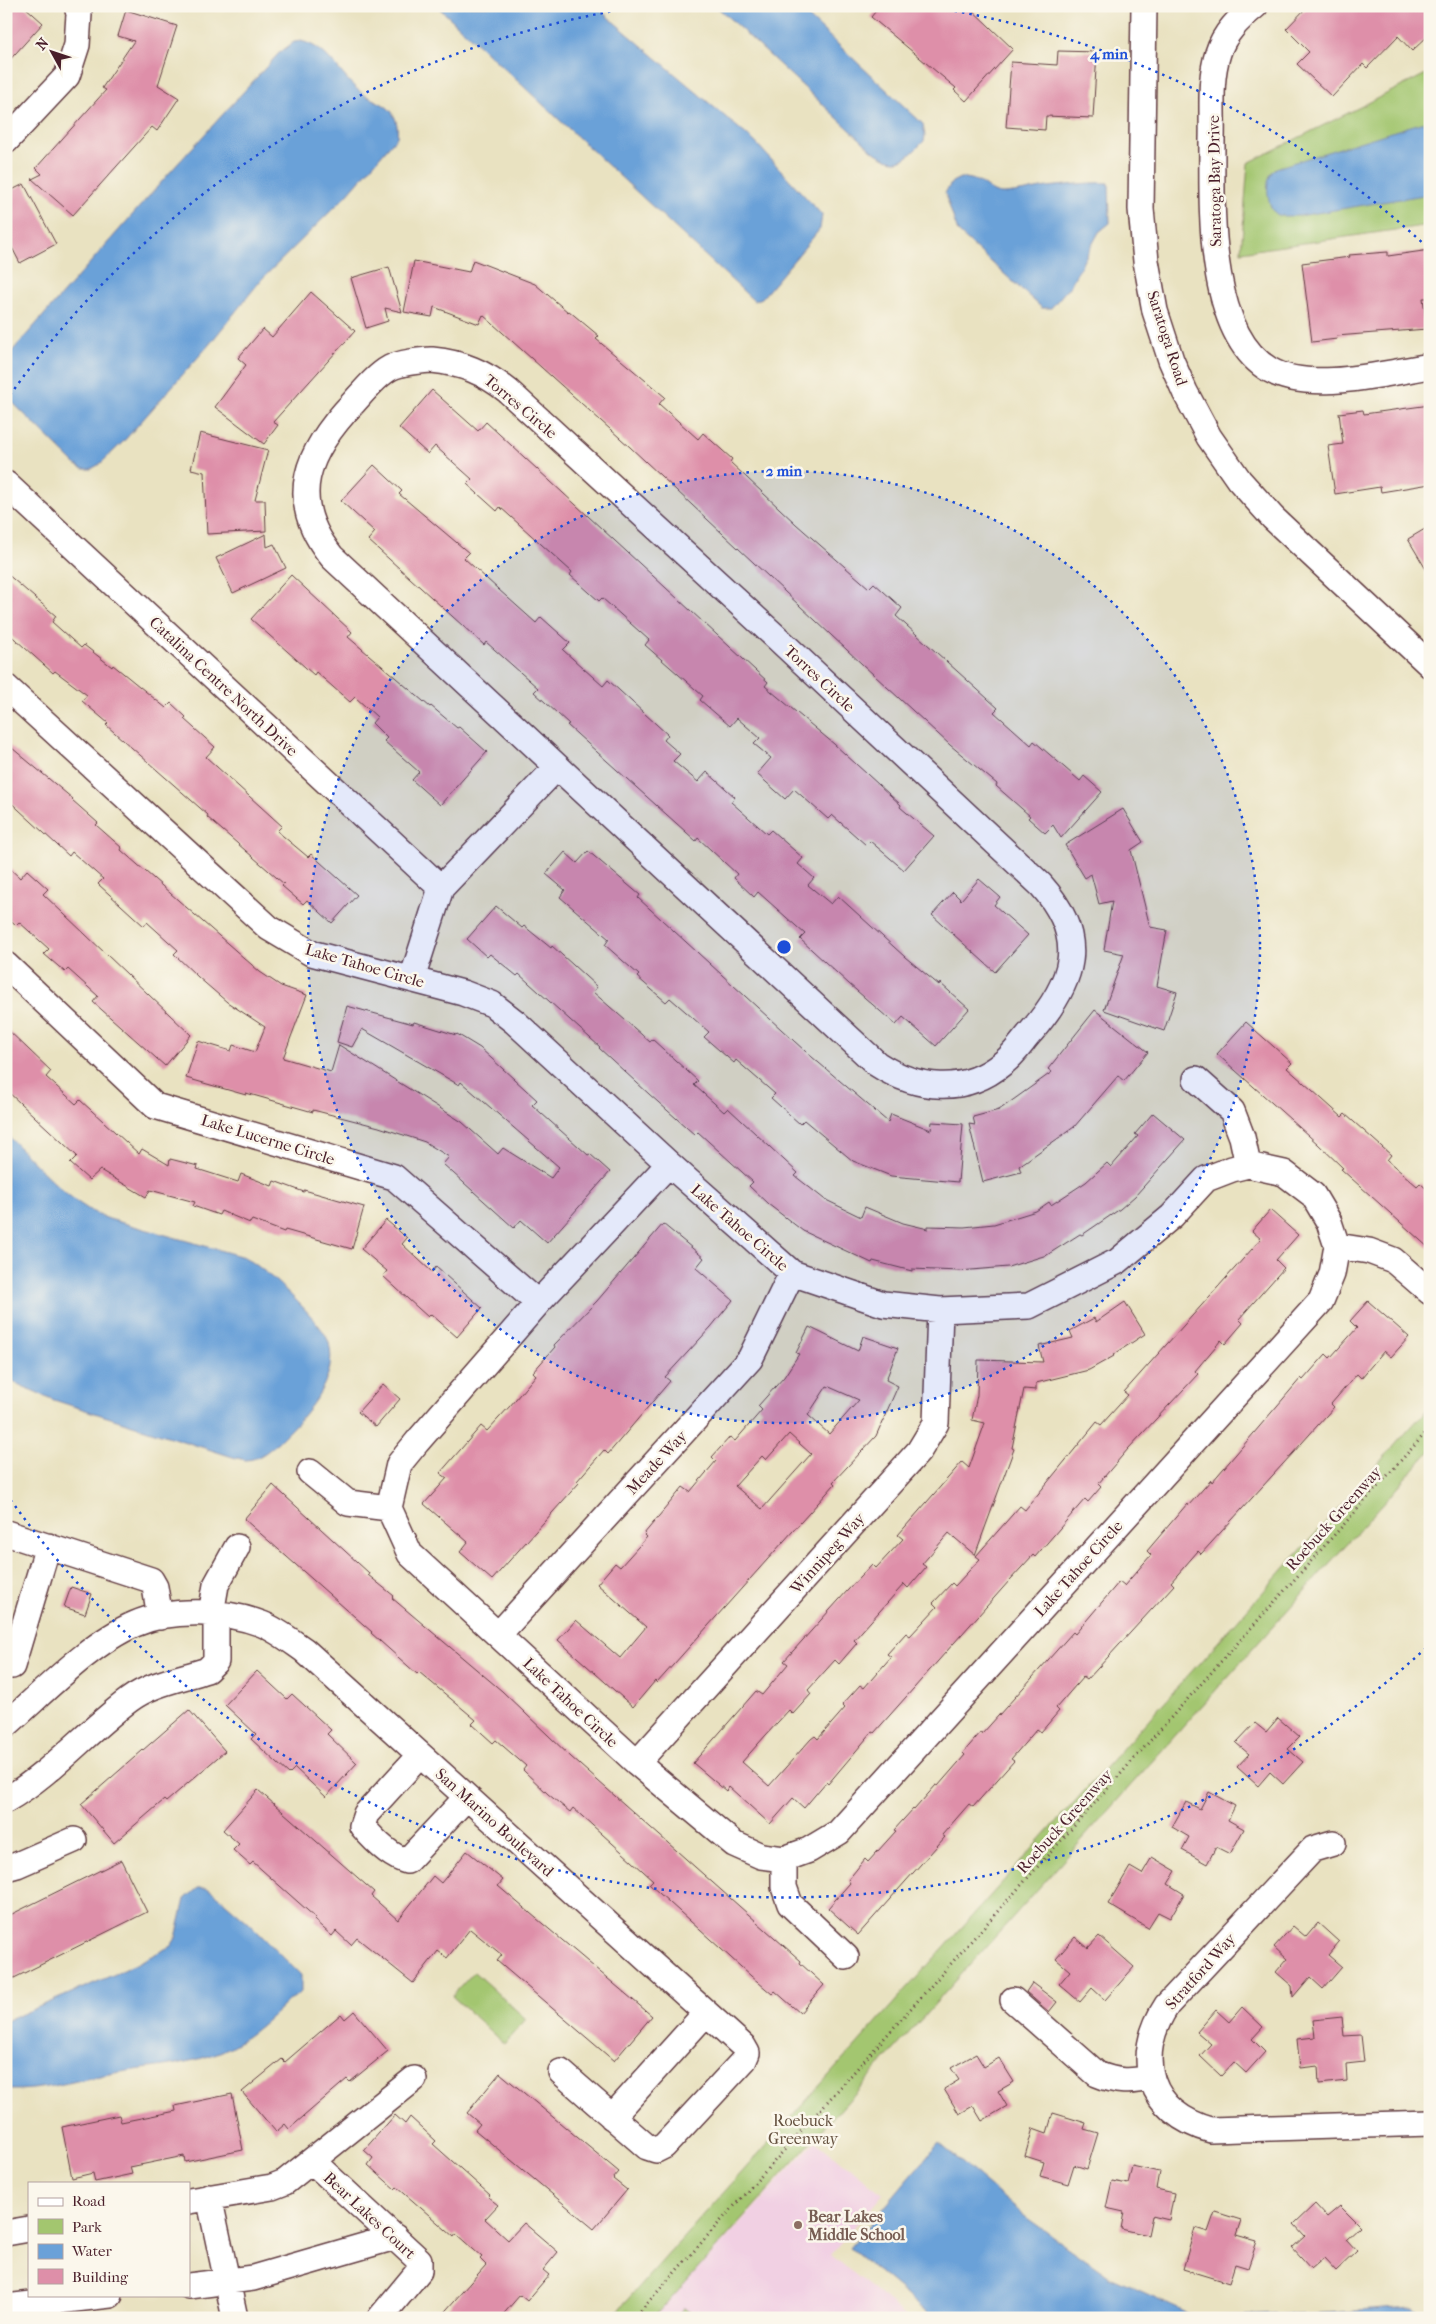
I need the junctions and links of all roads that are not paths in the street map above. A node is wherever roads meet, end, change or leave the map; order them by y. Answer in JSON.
{"nodes":[{"id":1,"x":77,"y":6,"type":"edge"},
{"id":2,"x":1144,"y":6,"type":"edge"},
{"id":3,"x":1255,"y":6,"type":"edge"},
{"id":4,"x":6,"y":141,"type":"edge"},
{"id":5,"x":1430,"y":366,"type":"edge"},
{"id":6,"x":6,"y":484,"type":"edge"},
{"id":7,"x":1430,"y":665,"type":"edge"},
{"id":8,"x":6,"y":687,"type":"edge"},
{"id":9,"x":557,"y":767,"type":"junction"},
{"id":10,"x":441,"y":888,"type":"junction"},
{"id":11,"x":6,"y":965,"type":"edge"},
{"id":12,"x":412,"y":979,"type":"junction"},
{"id":13,"x":1196,"y":1079,"type":"dead end"},
{"id":14,"x":669,"y":1164,"type":"junction"},
{"id":15,"x":1248,"y":1165,"type":"junction"},
{"id":16,"x":1337,"y":1246,"type":"junction"},
{"id":17,"x":792,"y":1273,"type":"junction"},
{"id":18,"x":1430,"y":1292,"type":"edge"},
{"id":19,"x":538,"y":1303,"type":"junction"},
{"id":20,"x":940,"y":1310,"type":"junction"},
{"id":21,"x":310,"y":1472,"type":"dead end"},
{"id":22,"x":389,"y":1508,"type":"junction"},
{"id":23,"x":6,"y":1532,"type":"edge"},
{"id":24,"x":48,"y":1546,"type":"junction"},
{"id":25,"x":237,"y":1548,"type":"dead end"},
{"id":26,"x":214,"y":1614,"type":"junction"},
{"id":27,"x":160,"y":1617,"type":"junction"},
{"id":28,"x":498,"y":1634,"type":"junction"},
{"id":29,"x":12,"y":1666,"type":"dead end"},
{"id":30,"x":6,"y":1725,"type":"edge"},
{"id":31,"x":420,"y":1755,"type":"junction"},
{"id":32,"x":637,"y":1763,"type":"junction"},
{"id":33,"x":467,"y":1797,"type":"junction"},
{"id":34,"x":6,"y":1800,"type":"edge"},
{"id":35,"x":74,"y":1840,"type":"dead end"},
{"id":36,"x":1333,"y":1843,"type":"dead end"},
{"id":37,"x":784,"y":1859,"type":"junction"},
{"id":38,"x":6,"y":1868,"type":"edge"},
{"id":39,"x":846,"y":1957,"type":"dead end"},
{"id":40,"x":1013,"y":2000,"type":"dead end"},
{"id":41,"x":706,"y":2013,"type":"junction"},
{"id":42,"x":561,"y":2072,"type":"dead end"},
{"id":43,"x":1151,"y":2077,"type":"junction"},
{"id":44,"x":414,"y":2079,"type":"dead end"},
{"id":45,"x":612,"y":2116,"type":"junction"},
{"id":46,"x":1430,"y":2123,"type":"edge"},
{"id":47,"x":312,"y":2161,"type":"junction"},
{"id":48,"x":199,"y":2199,"type":"edge"},
{"id":49,"x":28,"y":2229,"type":"edge"},
{"id":50,"x":6,"y":2233,"type":"edge"},
{"id":51,"x":395,"y":2237,"type":"junction"},
{"id":52,"x":227,"y":2281,"type":"junction"},
{"id":53,"x":190,"y":2286,"type":"edge"},
{"id":54,"x":101,"y":2296,"type":"edge"},
{"id":55,"x":6,"y":2307,"type":"edge"},
{"id":56,"x":235,"y":2318,"type":"edge"},
{"id":57,"x":380,"y":2318,"type":"edge"}],
"edges":[{"from":1,"to":4,"type":"street"},
{"from":2,"to":7,"type":"street","name":"Saratoga Road"},
{"from":3,"to":5,"type":"street","name":"Saratoga Bay Drive"},
{"from":6,"to":10,"type":"street","name":"Catalina Centre North Drive"},
{"from":8,"to":12,"type":"street","name":"Lake Tahoe Circle"},
{"from":9,"to":9,"type":"street","name":"Torres Circle"},
{"from":9,"to":10,"type":"street"},
{"from":10,"to":12,"type":"street"},
{"from":11,"to":19,"type":"street","name":"Lake Lucerne Circle"},
{"from":12,"to":14,"type":"street","name":"Lake Tahoe Circle"},
{"from":13,"to":15,"type":"street"},
{"from":14,"to":17,"type":"street","name":"Lake Tahoe Circle"},
{"from":14,"to":19,"type":"street"},
{"from":15,"to":16,"type":"street","name":"Lake Tahoe Circle"},
{"from":15,"to":20,"type":"street","name":"Lake Tahoe Circle"},
{"from":16,"to":18,"type":"street"},
{"from":16,"to":37,"type":"street","name":"Lake Tahoe Circle"},
{"from":17,"to":20,"type":"street","name":"Lake Tahoe Circle"},
{"from":17,"to":28,"type":"street","name":"Meade Way"},
{"from":19,"to":22,"type":"street"},
{"from":20,"to":32,"type":"street","name":"Winnipeg Way"},
{"from":21,"to":22,"type":"street"},
{"from":22,"to":28,"type":"street","name":"Lake Tahoe Circle"},
{"from":23,"to":24,"type":"street"},
{"from":24,"to":27,"type":"street"},
{"from":24,"to":29,"type":"street"},
{"from":25,"to":26,"type":"street"},
{"from":26,"to":27,"type":"street","name":"San Marino Boulevard"},
{"from":26,"to":31,"type":"street","name":"San Marino Boulevard"},
{"from":26,"to":34,"type":"street"},
{"from":27,"to":30,"type":"street","name":"San Marino Boulevard"},
{"from":28,"to":32,"type":"street","name":"Lake Tahoe Circle"},
{"from":31,"to":33,"type":"street","name":"San Marino Boulevard"},
{"from":31,"to":33,"type":"street"},
{"from":32,"to":37,"type":"street","name":"Lake Tahoe Circle"},
{"from":33,"to":41,"type":"street","name":"San Marino Boulevard"},
{"from":35,"to":38,"type":"street"},
{"from":36,"to":43,"type":"street","name":"Stratford Way"},
{"from":37,"to":39,"type":"street"},
{"from":40,"to":43,"type":"street"},
{"from":41,"to":45,"type":"street"},
{"from":41,"to":45,"type":"street","name":"San Marino Boulevard"},
{"from":42,"to":45,"type":"street","name":"San Marino Boulevard"},
{"from":43,"to":46,"type":"street","name":"Stratford Way"},
{"from":44,"to":47,"type":"street","name":"Bear Lakes Court"},
{"from":47,"to":48,"type":"street","name":"Bear Lakes Court"},
{"from":47,"to":51,"type":"street","name":"Bear Lakes Court"},
{"from":48,"to":52,"type":"street"},
{"from":49,"to":50,"type":"street"},
{"from":51,"to":52,"type":"street"},
{"from":51,"to":57,"type":"street","name":"Bear Lakes Court"},
{"from":52,"to":53,"type":"street"},
{"from":52,"to":56,"type":"street"},
{"from":54,"to":55,"type":"street"}]}
